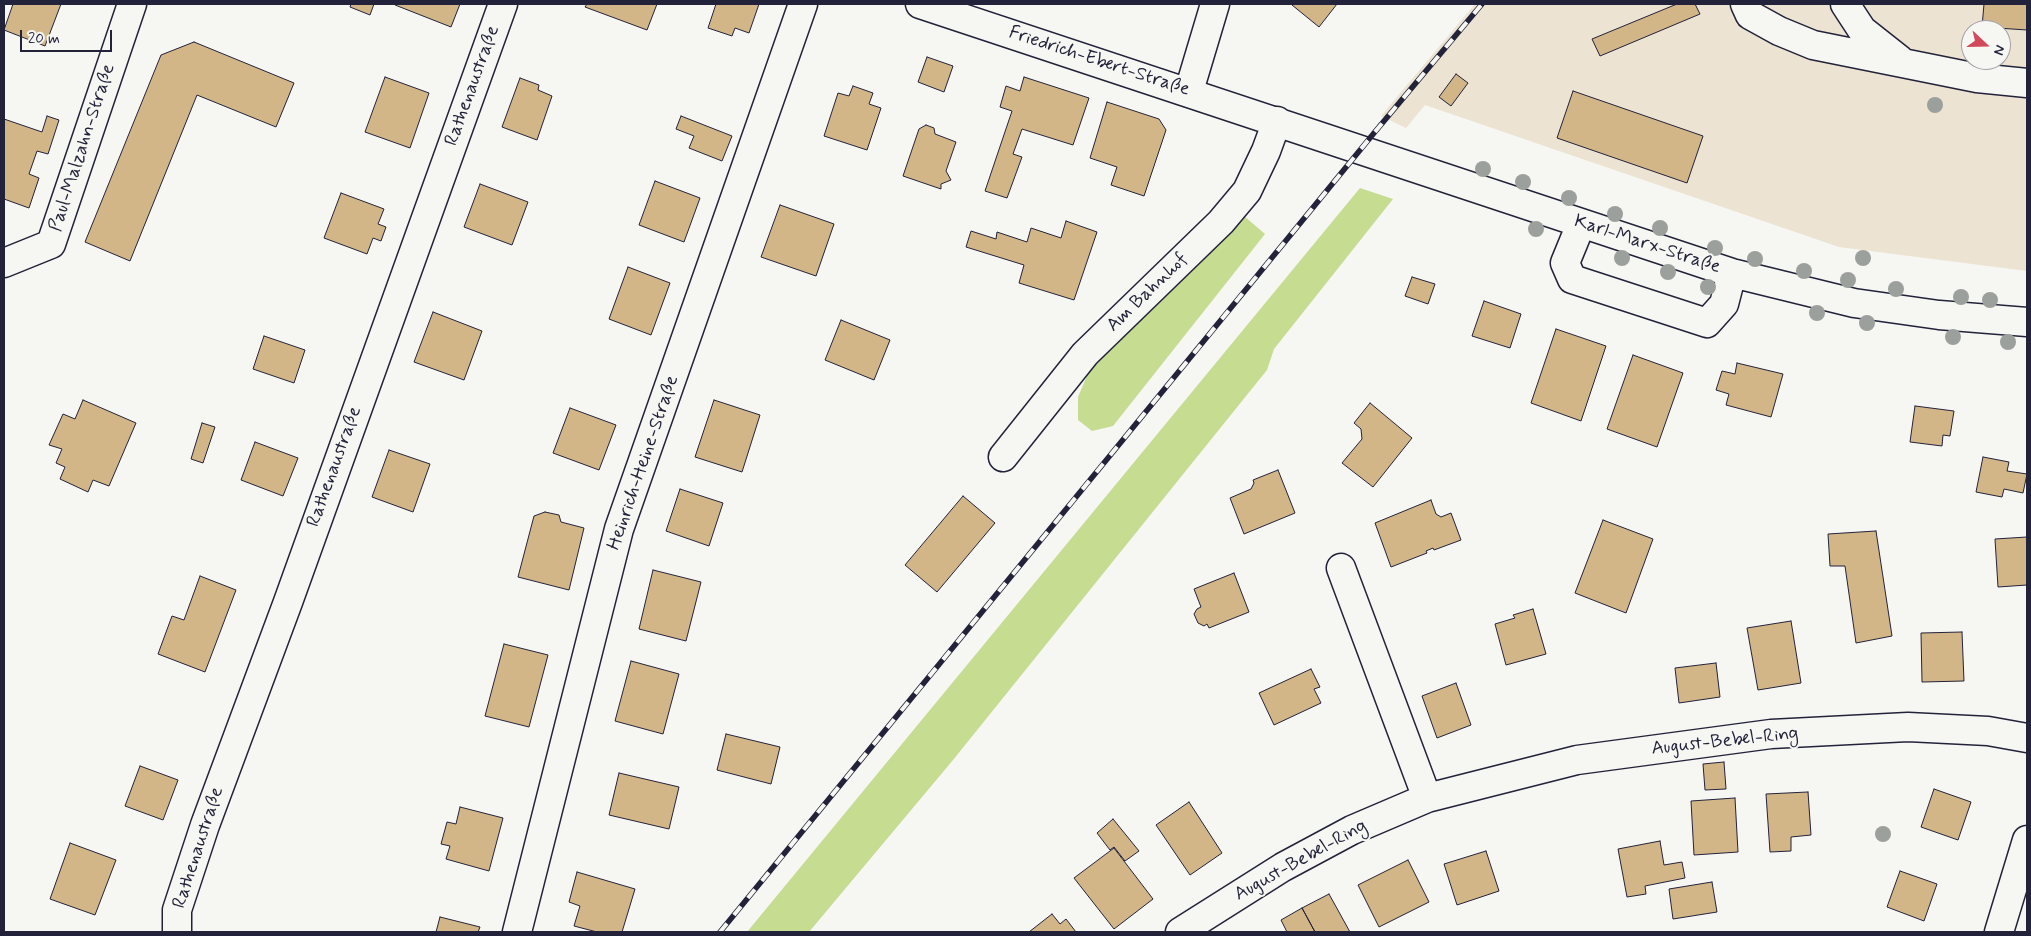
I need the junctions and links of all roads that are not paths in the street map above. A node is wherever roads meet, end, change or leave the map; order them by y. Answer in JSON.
{"nodes":[{"id":1,"x":132,"y":4,"type":"edge"},
{"id":2,"x":503,"y":4,"type":"edge"},
{"id":3,"x":803,"y":4,"type":"edge"},
{"id":4,"x":920,"y":4,"type":"edge"},
{"id":5,"x":1215,"y":4,"type":"edge"},
{"id":6,"x":1744,"y":4,"type":"edge"},
{"id":7,"x":1845,"y":4,"type":"edge"},
{"id":8,"x":1903,"y":62,"type":"junction"},
{"id":9,"x":2027,"y":83,"type":"edge"},
{"id":10,"x":1188,"y":92,"type":"junction"},
{"id":11,"x":1277,"y":121,"type":"junction"},
{"id":12,"x":1581,"y":224,"type":"junction"},
{"id":13,"x":4,"y":264,"type":"edge"},
{"id":14,"x":1732,"y":273,"type":"junction"},
{"id":15,"x":2027,"y":322,"type":"edge"},
{"id":16,"x":1003,"y":457,"type":"dead end"},
{"id":17,"x":1341,"y":568,"type":"dead end"},
{"id":18,"x":2027,"y":738,"type":"edge"},
{"id":19,"x":1427,"y":798,"type":"junction"},
{"id":20,"x":2027,"y":840,"type":"edge"},
{"id":21,"x":177,"y":932,"type":"edge"},
{"id":22,"x":517,"y":932,"type":"edge"},
{"id":23,"x":1180,"y":932,"type":"edge"},
{"id":24,"x":1999,"y":932,"type":"edge"}],
"edges":[{"from":1,"to":13,"type":"street","name":"Paul-Malzahn-Straße"},
{"from":2,"to":21,"type":"street","name":"Rathenaustraße"},
{"from":3,"to":22,"type":"street","name":"Heinrich-Heine-Straße"},
{"from":4,"to":10,"type":"street","name":"Friedrich-Ebert-Straße"},
{"from":5,"to":10,"type":"street"},
{"from":6,"to":8,"type":"street"},
{"from":7,"to":8,"type":"street"},
{"from":8,"to":9,"type":"street"},
{"from":10,"to":11,"type":"street","name":"Friedrich-Ebert-Straße"},
{"from":11,"to":12,"type":"street","name":"Karl-Marx-Straße"},
{"from":11,"to":16,"type":"street","name":"Am Bahnhof"},
{"from":12,"to":14,"type":"street","name":"Karl-Marx-Straße"},
{"from":12,"to":14,"type":"street"},
{"from":14,"to":15,"type":"street","name":"Karl-Marx-Straße"},
{"from":17,"to":19,"type":"street"},
{"from":18,"to":19,"type":"street","name":"August-Bebel-Ring"},
{"from":19,"to":23,"type":"street","name":"August-Bebel-Ring"},
{"from":20,"to":24,"type":"street"}]}
